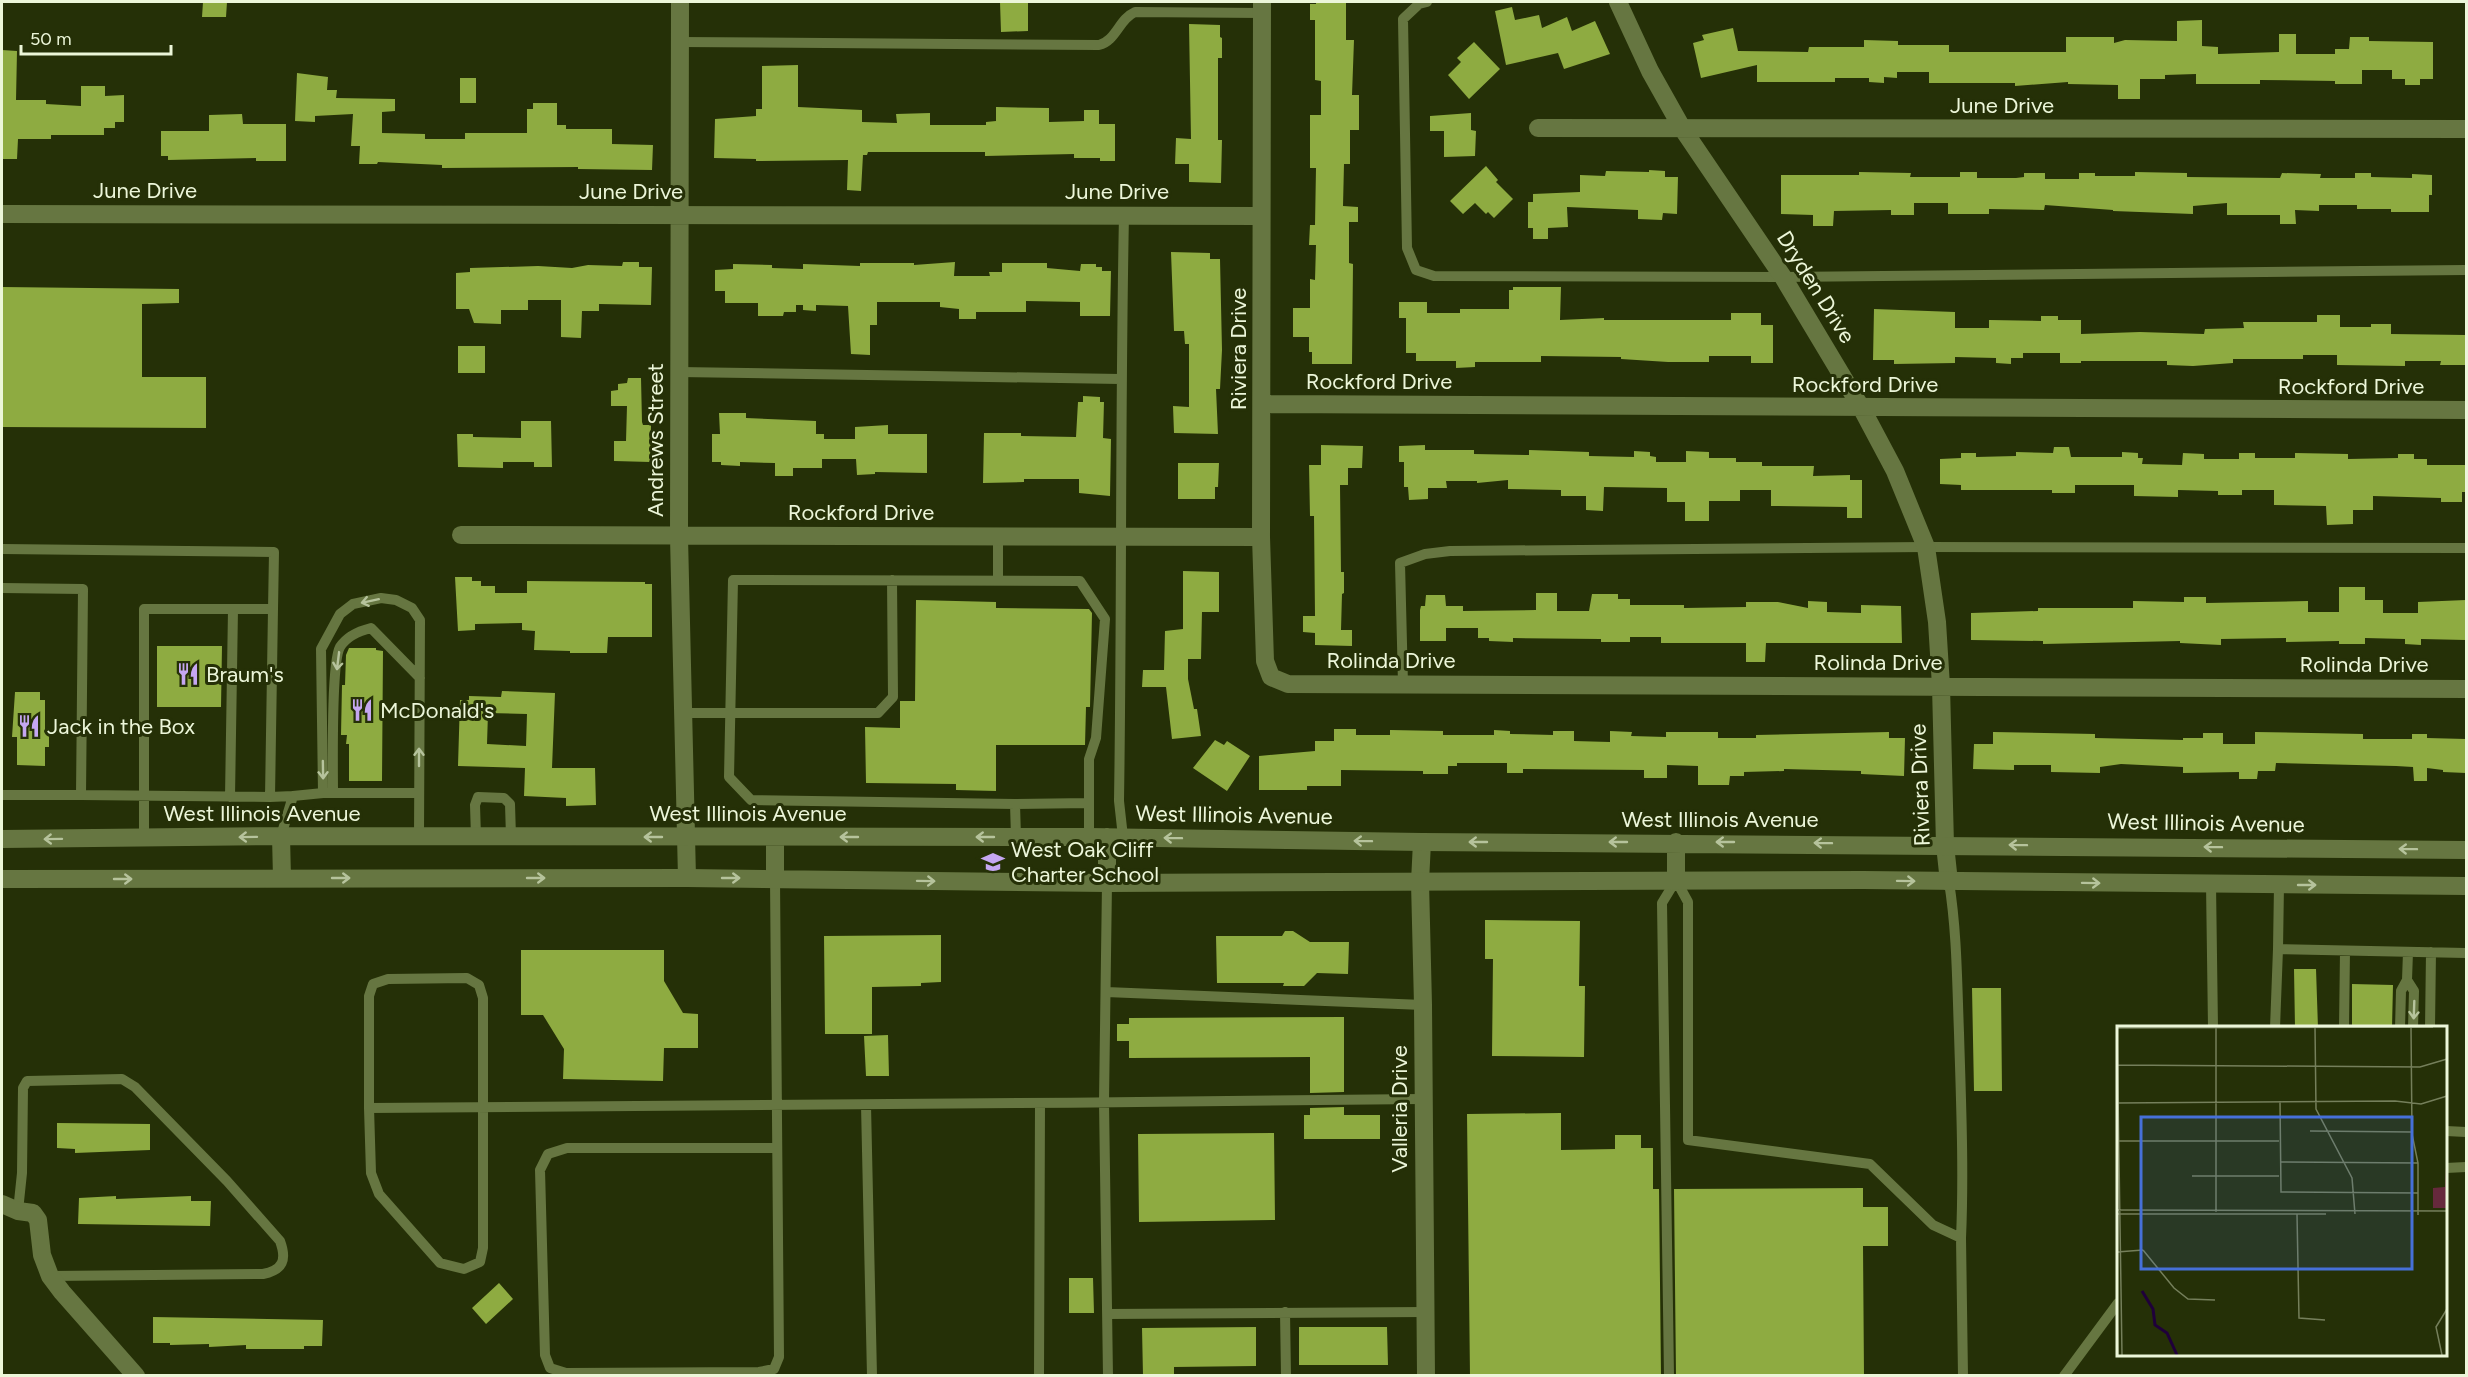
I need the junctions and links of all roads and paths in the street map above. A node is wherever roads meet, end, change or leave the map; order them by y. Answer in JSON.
{"nodes":[{"id":1,"x":680,"y":2,"type":"edge"},
{"id":2,"x":1427,"y":2,"type":"edge"},
{"id":3,"x":1618,"y":2,"type":"edge"},
{"id":4,"x":1262,"y":7,"type":"edge"},
{"id":5,"x":680,"y":42,"type":"junction"},
{"id":6,"x":1538,"y":128,"type":"dead end"},
{"id":7,"x":1682,"y":128,"type":"junction"},
{"id":8,"x":2466,"y":129,"type":"edge"},
{"id":9,"x":2,"y":214,"type":"edge"},
{"id":10,"x":680,"y":214,"type":"junction"},
{"id":11,"x":1124,"y":216,"type":"junction"},
{"id":12,"x":1261,"y":216,"type":"junction"},
{"id":13,"x":2466,"y":270,"type":"edge"},
{"id":14,"x":1783,"y":277,"type":"junction"},
{"id":15,"x":680,"y":372,"type":"junction"},
{"id":16,"x":1120,"y":379,"type":"junction"},
{"id":17,"x":1263,"y":404,"type":"junction"},
{"id":18,"x":1862,"y":409,"type":"junction"},
{"id":19,"x":2466,"y":411,"type":"edge"},
{"id":20,"x":462,"y":536,"type":"dead end"},
{"id":21,"x":998,"y":536,"type":"junction"},
{"id":22,"x":1122,"y":536,"type":"junction"},
{"id":23,"x":680,"y":537,"type":"junction"},
{"id":24,"x":1261,"y":537,"type":"junction"},
{"id":25,"x":1926,"y":548,"type":"junction"},
{"id":26,"x":2466,"y":548,"type":"edge"},
{"id":27,"x":2,"y":549,"type":"edge"},
{"id":28,"x":892,"y":580,"type":"junction"},
{"id":29,"x":998,"y":580,"type":"junction"},
{"id":30,"x":2,"y":588,"type":"edge"},
{"id":31,"x":233,"y":609,"type":"junction"},
{"id":32,"x":273,"y":609,"type":"junction"},
{"id":33,"x":420,"y":678,"type":"junction"},
{"id":34,"x":1288,"y":684,"type":"joint"},
{"id":35,"x":1403,"y":684,"type":"junction"},
{"id":36,"x":1941,"y":686,"type":"junction"},
{"id":37,"x":2466,"y":689,"type":"edge"},
{"id":38,"x":685,"y":713,"type":"junction"},
{"id":39,"x":729,"y":713,"type":"junction"},
{"id":40,"x":328,"y":793,"type":"junction"},
{"id":41,"x":419,"y":793,"type":"junction"},
{"id":42,"x":2,"y":795,"type":"edge"},
{"id":43,"x":81,"y":795,"type":"junction"},
{"id":44,"x":293,"y":796,"type":"junction"},
{"id":45,"x":144,"y":797,"type":"junction"},
{"id":46,"x":230,"y":797,"type":"junction"},
{"id":47,"x":270,"y":797,"type":"junction"},
{"id":48,"x":1089,"y":803,"type":"junction"},
{"id":49,"x":1015,"y":804,"type":"junction"},
{"id":50,"x":281,"y":836,"type":"junction"},
{"id":51,"x":419,"y":837,"type":"junction"},
{"id":52,"x":476,"y":837,"type":"junction"},
{"id":53,"x":511,"y":837,"type":"junction"},
{"id":54,"x":686,"y":837,"type":"junction"},
{"id":55,"x":775,"y":837,"type":"junction"},
{"id":56,"x":1016,"y":837,"type":"junction"},
{"id":57,"x":1106,"y":837,"type":"junction"},
{"id":58,"x":144,"y":838,"type":"junction"},
{"id":59,"x":2,"y":839,"type":"edge"},
{"id":60,"x":1422,"y":842,"type":"junction"},
{"id":61,"x":1676,"y":842,"type":"junction"},
{"id":62,"x":1945,"y":845,"type":"junction"},
{"id":63,"x":2466,"y":850,"type":"edge"},
{"id":64,"x":282,"y":878,"type":"junction"},
{"id":65,"x":687,"y":878,"type":"junction"},
{"id":66,"x":2,"y":879,"type":"edge"},
{"id":67,"x":775,"y":879,"type":"junction"},
{"id":68,"x":1676,"y":880,"type":"junction"},
{"id":69,"x":1420,"y":882,"type":"junction"},
{"id":70,"x":1949,"y":882,"type":"junction"},
{"id":71,"x":1107,"y":883,"type":"junction"},
{"id":72,"x":2211,"y":884,"type":"junction"},
{"id":73,"x":2279,"y":885,"type":"junction"},
{"id":74,"x":2466,"y":886,"type":"edge"},
{"id":75,"x":2278,"y":950,"type":"junction"},
{"id":76,"x":2344,"y":951,"type":"junction"},
{"id":77,"x":2408,"y":952,"type":"junction"},
{"id":78,"x":2431,"y":952,"type":"junction"},
{"id":79,"x":2466,"y":953,"type":"edge"},
{"id":80,"x":2408,"y":980,"type":"junction"},
{"id":81,"x":1106,"y":993,"type":"junction"},
{"id":82,"x":1423,"y":1005,"type":"junction"},
{"id":83,"x":2213,"y":1026,"type":"edge"},
{"id":84,"x":2275,"y":1026,"type":"edge"},
{"id":85,"x":2344,"y":1026,"type":"edge"},
{"id":86,"x":2400,"y":1026,"type":"edge"},
{"id":87,"x":2414,"y":1026,"type":"edge"},
{"id":88,"x":2430,"y":1026,"type":"edge"},
{"id":89,"x":1422,"y":1099,"type":"junction"},
{"id":90,"x":1104,"y":1102,"type":"junction"},
{"id":91,"x":1040,"y":1103,"type":"junction"},
{"id":92,"x":866,"y":1105,"type":"junction"},
{"id":93,"x":777,"y":1106,"type":"junction"},
{"id":94,"x":369,"y":1108,"type":"junction"},
{"id":95,"x":483,"y":1108,"type":"junction"},
{"id":96,"x":2447,"y":1131,"type":"edge"},
{"id":97,"x":2466,"y":1132,"type":"edge"},
{"id":98,"x":777,"y":1148,"type":"junction"},
{"id":99,"x":2466,"y":1167,"type":"edge"},
{"id":100,"x":2447,"y":1168,"type":"edge"},
{"id":101,"x":7,"y":1211,"type":"edge"},
{"id":102,"x":1961,"y":1238,"type":"junction"},
{"id":103,"x":50,"y":1276,"type":"junction"},
{"id":104,"x":2117,"y":1304,"type":"edge"},
{"id":105,"x":1285,"y":1312,"type":"junction"},
{"id":106,"x":1425,"y":1312,"type":"junction"},
{"id":107,"x":1107,"y":1314,"type":"junction"},
{"id":108,"x":136,"y":1376,"type":"edge"},
{"id":109,"x":872,"y":1376,"type":"edge"},
{"id":110,"x":1039,"y":1376,"type":"edge"},
{"id":111,"x":1108,"y":1376,"type":"edge"},
{"id":112,"x":1286,"y":1376,"type":"edge"},
{"id":113,"x":1426,"y":1376,"type":"edge"},
{"id":114,"x":1669,"y":1376,"type":"edge"},
{"id":115,"x":1963,"y":1376,"type":"edge"},
{"id":116,"x":2064,"y":1376,"type":"edge"}],
"edges":[{"from":1,"to":5,"type":"street","name":"Andrews Street"},
{"from":2,"to":14,"type":"lane"},
{"from":3,"to":7,"type":"street","name":"Dryden Drive"},
{"from":4,"to":5,"type":"lane"},
{"from":4,"to":12,"type":"street","name":"Riviera Drive"},
{"from":5,"to":10,"type":"street","name":"Andrews Street"},
{"from":6,"to":7,"type":"street","name":"June Drive"},
{"from":7,"to":8,"type":"street","name":"June Drive"},
{"from":7,"to":14,"type":"street","name":"Dryden Drive"},
{"from":9,"to":10,"type":"street","name":"June Drive"},
{"from":10,"to":11,"type":"street","name":"June Drive"},
{"from":10,"to":15,"type":"street","name":"Andrews Street"},
{"from":11,"to":12,"type":"street","name":"June Drive"},
{"from":11,"to":16,"type":"lane"},
{"from":12,"to":17,"type":"street","name":"Riviera Drive"},
{"from":13,"to":14,"type":"lane"},
{"from":14,"to":18,"type":"street","name":"Dryden Drive"},
{"from":15,"to":16,"type":"lane"},
{"from":15,"to":23,"type":"street","name":"Andrews Street"},
{"from":16,"to":22,"type":"lane"},
{"from":17,"to":18,"type":"street","name":"Rockford Drive"},
{"from":17,"to":24,"type":"street","name":"Riviera Drive"},
{"from":18,"to":19,"type":"street","name":"Rockford Drive"},
{"from":18,"to":25,"type":"street","name":"Dryden Drive"},
{"from":20,"to":23,"type":"street","name":"Rockford Drive"},
{"from":21,"to":22,"type":"street","name":"Rockford Drive"},
{"from":21,"to":23,"type":"street","name":"Rockford Drive"},
{"from":21,"to":29,"type":"lane"},
{"from":22,"to":24,"type":"street","name":"Rockford Drive"},
{"from":22,"to":57,"type":"lane"},
{"from":23,"to":38,"type":"street","name":"Andrews Street"},
{"from":24,"to":34,"type":"street","name":"Riviera Drive"},
{"from":25,"to":26,"type":"lane"},
{"from":25,"to":35,"type":"lane"},
{"from":25,"to":36,"type":"street","name":"Dryden Drive"},
{"from":27,"to":32,"type":"lane"},
{"from":28,"to":29,"type":"lane"},
{"from":28,"to":39,"type":"lane"},
{"from":28,"to":39,"type":"lane"},
{"from":29,"to":48,"type":"lane"},
{"from":30,"to":43,"type":"lane"},
{"from":31,"to":32,"type":"lane"},
{"from":31,"to":45,"type":"lane"},
{"from":31,"to":46,"type":"lane"},
{"from":32,"to":47,"type":"lane"},
{"from":33,"to":40,"type":"lane","one_way":true},
{"from":33,"to":40,"type":"lane","one_way":true},
{"from":41,"to":33,"type":"lane","one_way":true},
{"from":34,"to":35,"type":"street","name":"Rolinda Drive"},
{"from":35,"to":36,"type":"street","name":"Rolinda Drive"},
{"from":36,"to":37,"type":"street","name":"Rolinda Drive"},
{"from":36,"to":62,"type":"street","name":"Riviera Drive"},
{"from":38,"to":39,"type":"lane"},
{"from":38,"to":54,"type":"street","name":"Andrews Street"},
{"from":39,"to":49,"type":"lane"},
{"from":40,"to":41,"type":"lane"},
{"from":40,"to":44,"type":"lane"},
{"from":41,"to":51,"type":"lane"},
{"from":42,"to":43,"type":"lane"},
{"from":43,"to":45,"type":"lane"},
{"from":44,"to":47,"type":"lane"},
{"from":44,"to":50,"type":"lane"},
{"from":45,"to":46,"type":"lane"},
{"from":45,"to":58,"type":"lane"},
{"from":46,"to":47,"type":"lane"},
{"from":48,"to":49,"type":"lane"},
{"from":48,"to":57,"type":"lane"},
{"from":49,"to":56,"type":"lane"},
{"from":50,"to":51,"type":"street","name":"West Illinois Avenue"},
{"from":50,"to":58,"type":"street","name":"West Illinois Avenue","one_way":true},
{"from":50,"to":64,"type":"street"},
{"from":51,"to":52,"type":"street","name":"West Illinois Avenue"},
{"from":52,"to":53,"type":"street","name":"West Illinois Avenue"},
{"from":52,"to":53,"type":"lane"},
{"from":54,"to":53,"type":"street","name":"West Illinois Avenue","one_way":true},
{"from":54,"to":55,"type":"street","name":"West Illinois Avenue"},
{"from":54,"to":65,"type":"street","name":"Andrews Street"},
{"from":56,"to":55,"type":"street","name":"West Illinois Avenue","one_way":true},
{"from":55,"to":67,"type":"street"},
{"from":56,"to":57,"type":"street","name":"West Illinois Avenue"},
{"from":60,"to":57,"type":"street","name":"West Illinois Avenue","one_way":true},
{"from":57,"to":71,"type":"street"},
{"from":58,"to":59,"type":"street","name":"West Illinois Avenue","one_way":true},
{"from":61,"to":60,"type":"street","name":"West Illinois Avenue","one_way":true},
{"from":60,"to":69,"type":"street","name":"Valleria Drive"},
{"from":62,"to":61,"type":"street","name":"West Illinois Avenue","one_way":true},
{"from":61,"to":68,"type":"street"},
{"from":63,"to":62,"type":"street","name":"West Illinois Avenue","one_way":true},
{"from":62,"to":70,"type":"street","name":"Riviera Drive"},
{"from":64,"to":65,"type":"street","one_way":true},
{"from":66,"to":64,"type":"street","one_way":true},
{"from":65,"to":67,"type":"street","one_way":true},
{"from":67,"to":71,"type":"street","one_way":true},
{"from":67,"to":93,"type":"lane"},
{"from":68,"to":69,"type":"street"},
{"from":68,"to":70,"type":"street","one_way":true},
{"from":68,"to":102,"type":"lane"},
{"from":68,"to":114,"type":"lane"},
{"from":69,"to":71,"type":"street"},
{"from":69,"to":82,"type":"street","name":"Valleria Drive"},
{"from":70,"to":72,"type":"street","one_way":true},
{"from":70,"to":102,"type":"lane"},
{"from":71,"to":81,"type":"lane"},
{"from":72,"to":73,"type":"street"},
{"from":72,"to":83,"type":"lane"},
{"from":73,"to":74,"type":"street","one_way":true},
{"from":73,"to":75,"type":"lane"},
{"from":75,"to":76,"type":"lane"},
{"from":75,"to":84,"type":"lane"},
{"from":76,"to":77,"type":"lane"},
{"from":76,"to":85,"type":"lane"},
{"from":77,"to":78,"type":"lane"},
{"from":77,"to":80,"type":"lane"},
{"from":78,"to":79,"type":"lane"},
{"from":78,"to":88,"type":"lane"},
{"from":80,"to":86,"type":"lane"},
{"from":80,"to":87,"type":"lane","one_way":true},
{"from":81,"to":82,"type":"lane"},
{"from":81,"to":90,"type":"lane"},
{"from":82,"to":89,"type":"street","name":"Valleria Drive"},
{"from":89,"to":90,"type":"lane"},
{"from":89,"to":106,"type":"street","name":"Valleria Drive"},
{"from":90,"to":91,"type":"lane"},
{"from":90,"to":107,"type":"lane"},
{"from":91,"to":92,"type":"lane"},
{"from":91,"to":110,"type":"lane"},
{"from":92,"to":93,"type":"lane"},
{"from":92,"to":109,"type":"lane"},
{"from":93,"to":95,"type":"lane"},
{"from":93,"to":98,"type":"lane"},
{"from":94,"to":95,"type":"lane"},
{"from":94,"to":95,"type":"lane"},
{"from":94,"to":95,"type":"lane"},
{"from":96,"to":97,"type":"lane"},
{"from":98,"to":98,"type":"lane"},
{"from":99,"to":100,"type":"lane"},
{"from":101,"to":103,"type":"street"},
{"from":101,"to":103,"type":"lane"},
{"from":102,"to":115,"type":"lane"},
{"from":103,"to":108,"type":"street"},
{"from":104,"to":116,"type":"lane"},
{"from":105,"to":106,"type":"lane"},
{"from":105,"to":107,"type":"lane"},
{"from":105,"to":112,"type":"lane"},
{"from":106,"to":113,"type":"street","name":"Valleria Drive"},
{"from":107,"to":111,"type":"lane"}]}
